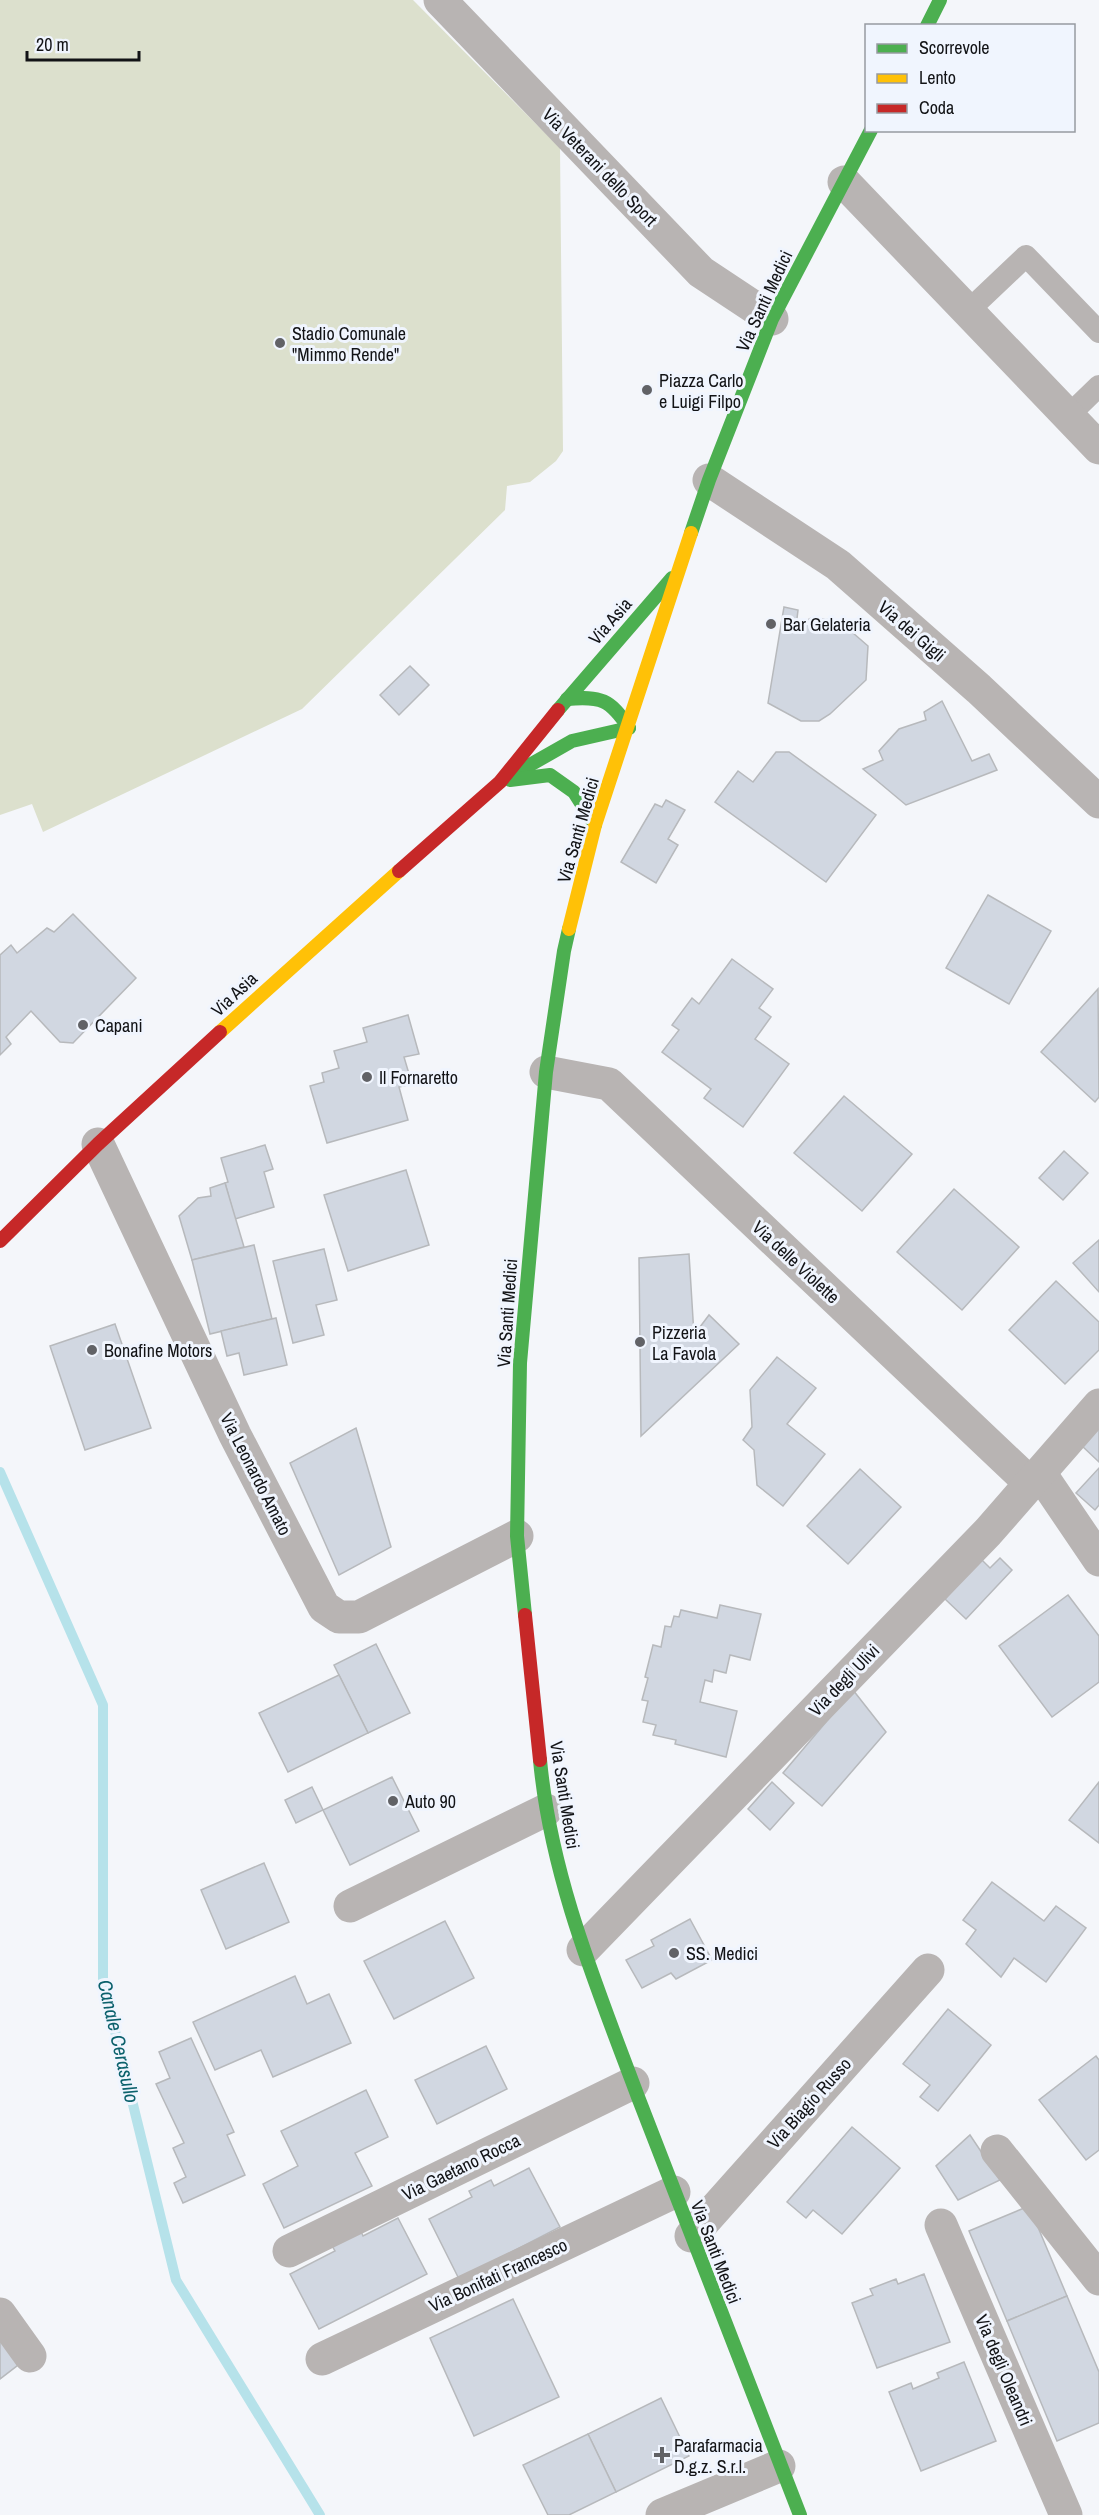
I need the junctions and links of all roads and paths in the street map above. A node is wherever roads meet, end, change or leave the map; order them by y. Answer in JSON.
{"nodes":[{"id":1,"x":440,"y":0,"type":"edge"},
{"id":2,"x":940,"y":0,"type":"edge"},
{"id":3,"x":928,"y":24,"type":"edge"},
{"id":4,"x":870,"y":132,"type":"edge"},
{"id":5,"x":844,"y":182,"type":"junction"},
{"id":6,"x":968,"y":311,"type":"junction"},
{"id":7,"x":772,"y":319,"type":"junction"},
{"id":8,"x":1099,"y":332,"type":"edge"},
{"id":9,"x":1099,"y":387,"type":"edge"},
{"id":10,"x":1068,"y":416,"type":"junction"},
{"id":11,"x":1099,"y":448,"type":"edge"},
{"id":12,"x":709,"y":480,"type":"junction"},
{"id":13,"x":681,"y":567,"type":"junction"},
{"id":14,"x":567,"y":699,"type":"junction"},
{"id":15,"x":629,"y":728,"type":"junction"},
{"id":16,"x":500,"y":782,"type":"junction"},
{"id":17,"x":1099,"y":802,"type":"edge"},
{"id":18,"x":595,"y":825,"type":"junction"},
{"id":19,"x":546,"y":1072,"type":"junction"},
{"id":20,"x":98,"y":1144,"type":"junction"},
{"id":21,"x":0,"y":1241,"type":"edge"},
{"id":22,"x":1099,"y":1405,"type":"edge"},
{"id":23,"x":1035,"y":1478,"type":"junction"},
{"id":24,"x":517,"y":1536,"type":"junction"},
{"id":25,"x":1099,"y":1560,"type":"edge"},
{"id":26,"x":546,"y":1810,"type":"junction"},
{"id":27,"x":350,"y":1906,"type":"dead end"},
{"id":28,"x":583,"y":1950,"type":"junction"},
{"id":29,"x":928,"y":1970,"type":"dead end"},
{"id":30,"x":633,"y":2083,"type":"junction"},
{"id":31,"x":997,"y":2151,"type":"dead end"},
{"id":32,"x":674,"y":2192,"type":"junction"},
{"id":33,"x":941,"y":2225,"type":"dead end"},
{"id":34,"x":691,"y":2236,"type":"junction"},
{"id":35,"x":289,"y":2251,"type":"dead end"},
{"id":36,"x":1099,"y":2278,"type":"edge"},
{"id":37,"x":0,"y":2314,"type":"edge"},
{"id":38,"x":30,"y":2356,"type":"dead end"},
{"id":39,"x":322,"y":2358,"type":"dead end"},
{"id":40,"x":779,"y":2466,"type":"junction"},
{"id":41,"x":801,"y":2514,"type":"edge"},
{"id":42,"x":662,"y":2515,"type":"edge"},
{"id":43,"x":1066,"y":2515,"type":"edge"}],
"edges":[{"from":1,"to":7,"type":"street","name":"Via Veterani dello Sport"},
{"from":2,"to":3,"type":"street"},
{"from":4,"to":5,"type":"street","name":"Via Santi Medici"},
{"from":5,"to":6,"type":"street"},
{"from":5,"to":7,"type":"street","name":"Via Santi Medici"},
{"from":6,"to":8,"type":"lane"},
{"from":6,"to":10,"type":"street"},
{"from":7,"to":12,"type":"street","name":"Via Santi Medici"},
{"from":9,"to":10,"type":"lane"},
{"from":10,"to":11,"type":"street"},
{"from":12,"to":13,"type":"street","name":"Via Santi Medici"},
{"from":12,"to":17,"type":"street","name":"Via dei Gigli"},
{"from":13,"to":14,"type":"street","name":"Via Asia"},
{"from":13,"to":15,"type":"street","name":"Via Santi Medici"},
{"from":14,"to":15,"type":"street"},
{"from":14,"to":16,"type":"street","name":"Via Asia"},
{"from":15,"to":16,"type":"street","name":"Via Asia"},
{"from":15,"to":18,"type":"street","name":"Via Santi Medici"},
{"from":16,"to":18,"type":"street"},
{"from":16,"to":20,"type":"street","name":"Via Asia"},
{"from":18,"to":19,"type":"street","name":"Via Santi Medici"},
{"from":19,"to":23,"type":"street","name":"Via delle Violette"},
{"from":19,"to":24,"type":"street","name":"Via Santi Medici"},
{"from":20,"to":21,"type":"street","name":"Via Asia"},
{"from":20,"to":24,"type":"street","name":"Via Leonardo Amato"},
{"from":22,"to":23,"type":"street","name":"Via degli Ulivi"},
{"from":23,"to":25,"type":"street","name":"Via delle Violette"},
{"from":23,"to":28,"type":"street","name":"Via degli Ulivi"},
{"from":24,"to":26,"type":"street","name":"Via Santi Medici"},
{"from":26,"to":27,"type":"street"},
{"from":26,"to":28,"type":"street","name":"Via Santi Medici"},
{"from":28,"to":30,"type":"street","name":"Via Santi Medici"},
{"from":29,"to":34,"type":"street","name":"Via Biagio Russo"},
{"from":30,"to":32,"type":"street","name":"Via Santi Medici"},
{"from":30,"to":35,"type":"street","name":"Via Gaetano Rocca"},
{"from":31,"to":36,"type":"street"},
{"from":32,"to":34,"type":"street","name":"Via Santi Medici"},
{"from":32,"to":39,"type":"street","name":"Via Bonifati Francesco"},
{"from":33,"to":43,"type":"street","name":"Via degli Oleandri"},
{"from":34,"to":40,"type":"street","name":"Via Santi Medici"},
{"from":37,"to":38,"type":"street"},
{"from":40,"to":41,"type":"street","name":"Via Santi Medici"},
{"from":40,"to":42,"type":"street"}]}
